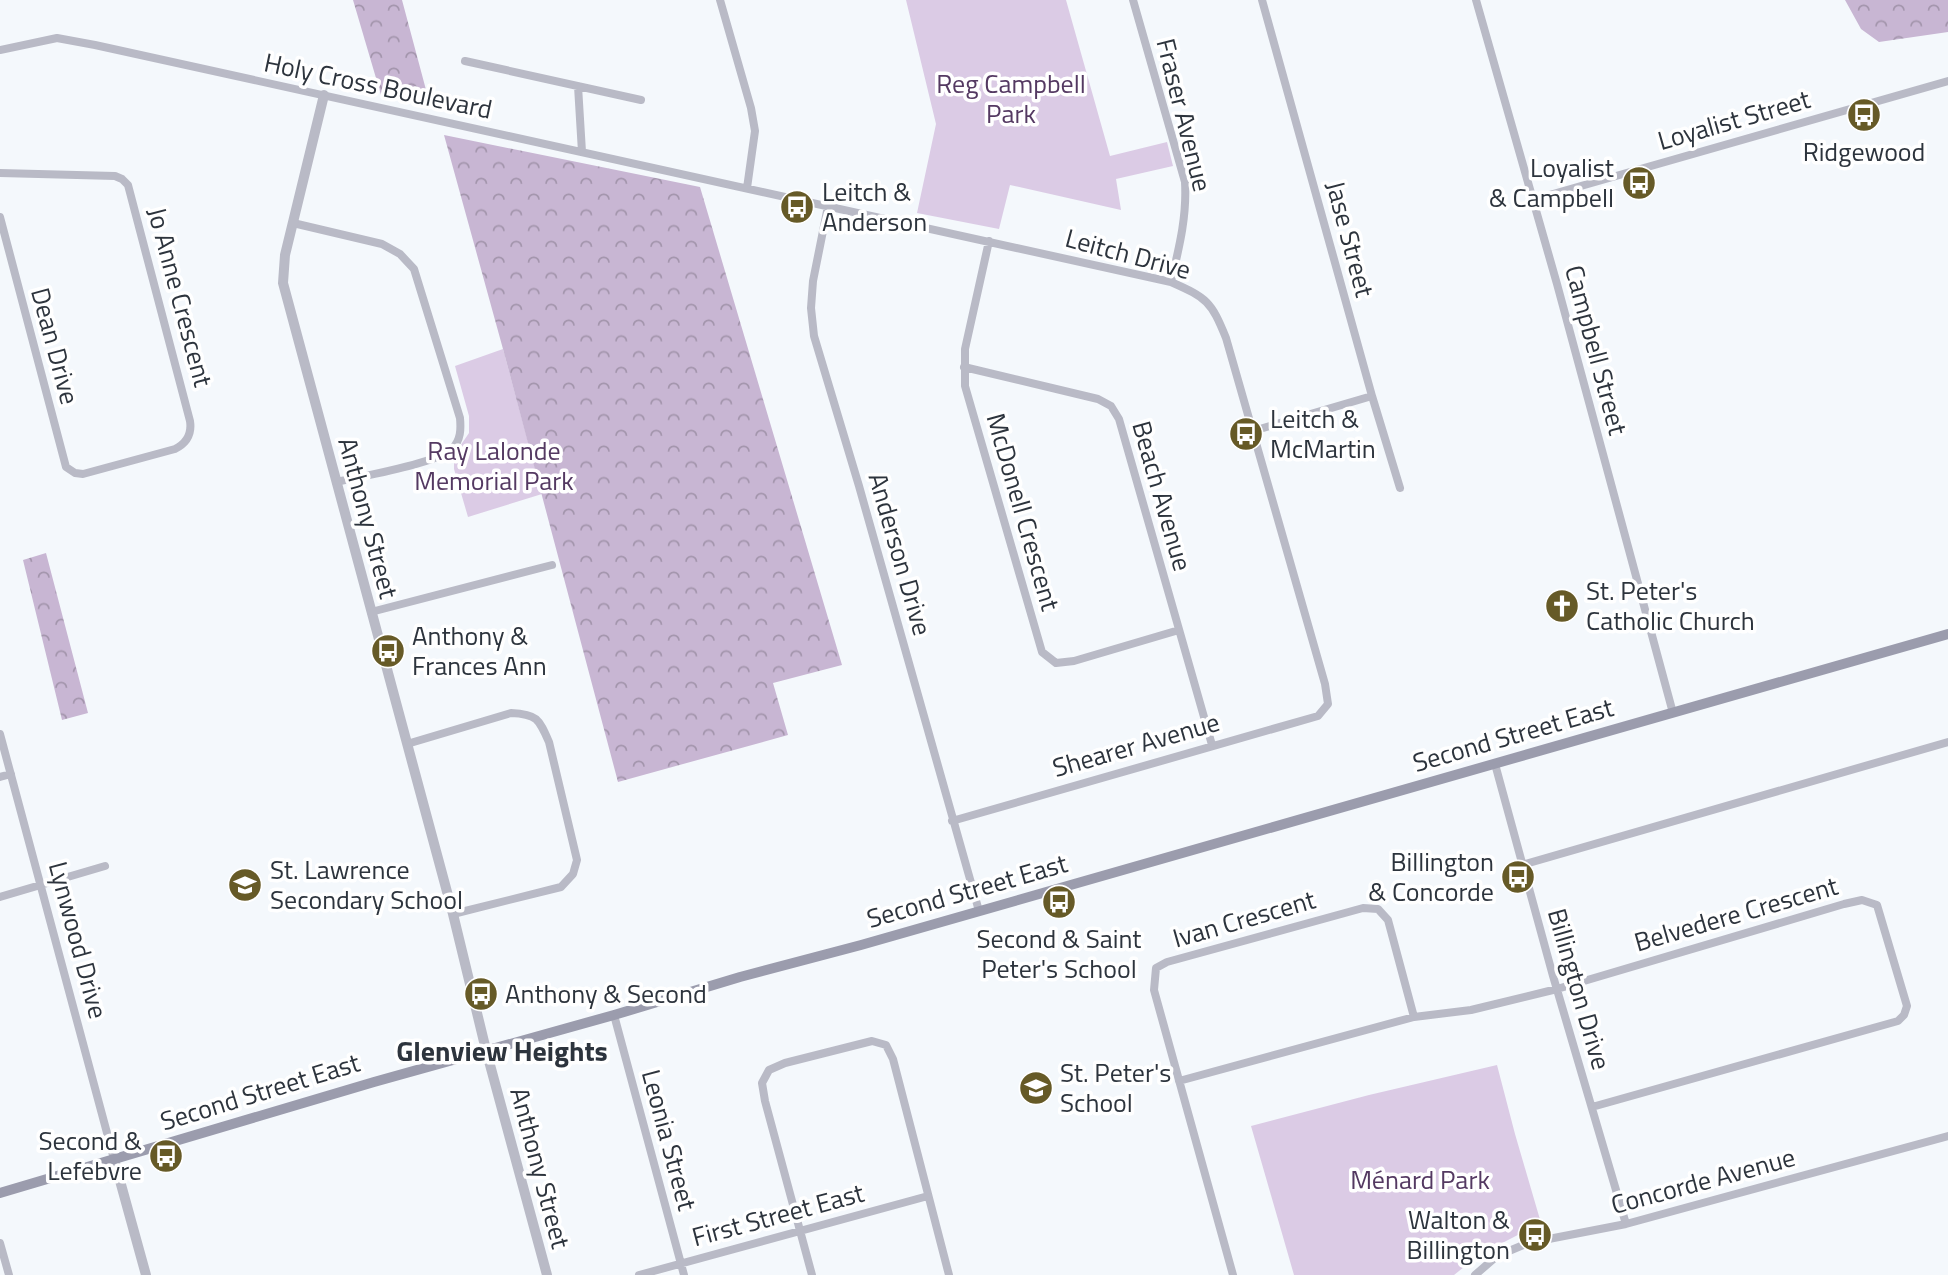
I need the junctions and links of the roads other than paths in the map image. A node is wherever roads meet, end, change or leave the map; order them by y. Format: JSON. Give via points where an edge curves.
{"nodes":[{"id":1,"x":720,"y":0,"type":"edge"},
{"id":2,"x":1133,"y":0,"type":"edge"},
{"id":3,"x":1262,"y":0,"type":"edge"},
{"id":4,"x":1476,"y":0,"type":"edge"},
{"id":5,"x":0,"y":50,"type":"edge"},
{"id":6,"x":465,"y":61,"type":"dead end"},
{"id":7,"x":1948,"y":81,"type":"edge"},
{"id":8,"x":578,"y":86,"type":"junction"},
{"id":9,"x":324,"y":95,"type":"junction"},
{"id":10,"x":641,"y":100,"type":"dead end"},
{"id":11,"x":582,"y":152,"type":"junction"},
{"id":12,"x":0,"y":173,"type":"edge"},
{"id":13,"x":747,"y":188,"type":"junction"},
{"id":14,"x":1532,"y":200,"type":"junction"},
{"id":15,"x":828,"y":206,"type":"junction"},
{"id":16,"x":0,"y":217,"type":"edge"},
{"id":17,"x":293,"y":223,"type":"junction"},
{"id":18,"x":989,"y":242,"type":"junction"},
{"id":19,"x":1171,"y":282,"type":"junction"},
{"id":20,"x":964,"y":367,"type":"junction"},
{"id":21,"x":1372,"y":396,"type":"junction"},
{"id":22,"x":1253,"y":430,"type":"junction"},
{"id":23,"x":83,"y":474,"type":"joint"},
{"id":24,"x":335,"y":482,"type":"junction"},
{"id":25,"x":1400,"y":488,"type":"dead end"},
{"id":26,"x":552,"y":565,"type":"dead end"},
{"id":27,"x":372,"y":612,"type":"junction"},
{"id":28,"x":1179,"y":630,"type":"junction"},
{"id":29,"x":1948,"y":634,"type":"edge"},
{"id":30,"x":1328,"y":704,"type":"joint"},
{"id":31,"x":1673,"y":713,"type":"junction"},
{"id":32,"x":0,"y":734,"type":"edge"},
{"id":33,"x":1948,"y":743,"type":"edge"},
{"id":34,"x":407,"y":744,"type":"junction"},
{"id":35,"x":1212,"y":745,"type":"junction"},
{"id":36,"x":1495,"y":764,"type":"junction"},
{"id":37,"x":11,"y":774,"type":"junction"},
{"id":38,"x":0,"y":777,"type":"edge"},
{"id":39,"x":952,"y":821,"type":"junction"},
{"id":40,"x":1522,"y":865,"type":"junction"},
{"id":41,"x":105,"y":866,"type":"dead end"},
{"id":42,"x":41,"y":885,"type":"junction"},
{"id":43,"x":0,"y":897,"type":"edge"},
{"id":44,"x":979,"y":911,"type":"junction"},
{"id":45,"x":453,"y":914,"type":"junction"},
{"id":46,"x":1557,"y":989,"type":"junction"},
{"id":47,"x":614,"y":1015,"type":"junction"},
{"id":48,"x":1414,"y":1017,"type":"junction"},
{"id":49,"x":486,"y":1051,"type":"junction"},
{"id":50,"x":1179,"y":1081,"type":"junction"},
{"id":51,"x":1592,"y":1107,"type":"junction"},
{"id":52,"x":1948,"y":1136,"type":"edge"},
{"id":53,"x":114,"y":1159,"type":"junction"},
{"id":54,"x":0,"y":1193,"type":"edge"},
{"id":55,"x":928,"y":1196,"type":"junction"},
{"id":56,"x":1626,"y":1224,"type":"junction"},
{"id":57,"x":800,"y":1230,"type":"junction"},
{"id":58,"x":0,"y":1243,"type":"edge"},
{"id":59,"x":681,"y":1264,"type":"junction"},
{"id":60,"x":9,"y":1275,"type":"edge"},
{"id":61,"x":146,"y":1275,"type":"edge"},
{"id":62,"x":547,"y":1275,"type":"edge"},
{"id":63,"x":639,"y":1275,"type":"edge"},
{"id":64,"x":684,"y":1275,"type":"edge"},
{"id":65,"x":812,"y":1275,"type":"edge"},
{"id":66,"x":949,"y":1275,"type":"edge"},
{"id":67,"x":1233,"y":1275,"type":"edge"},
{"id":68,"x":1475,"y":1275,"type":"edge"}],
"edges":[{"from":1,"to":13,"type":"street","via":[[755,131]]},
{"from":2,"to":19,"type":"street","name":"Fraser Avenue","via":[[1185,182],[1186,205]]},
{"from":3,"to":21,"type":"street","name":"Jase Street"},
{"from":4,"to":14,"type":"street","name":"Campbell Street"},
{"from":5,"to":9,"type":"street","name":"Holy Cross Boulevard","via":[[57,38]]},
{"from":6,"to":8,"type":"street"},
{"from":7,"to":14,"type":"street","name":"Loyalist Street"},
{"from":8,"to":10,"type":"street"},
{"from":8,"to":11,"type":"street"},
{"from":9,"to":11,"type":"street","name":"Holy Cross Boulevard"},
{"from":9,"to":17,"type":"street","name":"Anthony Street"},
{"from":11,"to":13,"type":"street","name":"Holy Cross Boulevard"},
{"from":12,"to":23,"type":"street","name":"Jo Anne Crescent","via":[[115,176],[130,189],[191,430],[176,448]]},
{"from":13,"to":15,"type":"street","name":"Leitch Drive"},
{"from":14,"to":31,"type":"street","name":"Campbell Street"},
{"from":15,"to":18,"type":"street","name":"Leitch Drive"},
{"from":15,"to":39,"type":"street","name":"Anderson Drive","via":[[813,281],[814,336]]},
{"from":16,"to":23,"type":"street","name":"Dean Drive","via":[[63,460],[70,471]]},
{"from":17,"to":24,"type":"street","name":"Anthony Street","via":[[283,284]]},
{"from":17,"to":24,"type":"street","via":[[382,244],[414,269],[460,418],[461,433],[452,449],[434,459]]},
{"from":18,"to":19,"type":"street","name":"Leitch Drive"},
{"from":18,"to":20,"type":"street","name":"McDonell Crescent"},
{"from":19,"to":22,"type":"street","name":"Leitch Drive","via":[[1201,295],[1216,313]]},
{"from":20,"to":28,"type":"street","name":"Beach Avenue","via":[[1111,406],[1119,419]]},
{"from":20,"to":28,"type":"street","name":"McDonell Crescent","via":[[970,407],[1042,652],[1056,663],[1074,661]]},
{"from":21,"to":22,"type":"street"},
{"from":21,"to":25,"type":"street","name":"Jase Street"},
{"from":22,"to":30,"type":"street","name":"Leitch Drive"},
{"from":24,"to":27,"type":"street","name":"Anthony Street"},
{"from":26,"to":27,"type":"street"},
{"from":27,"to":34,"type":"street","name":"Anthony Street"},
{"from":28,"to":35,"type":"street","name":"Beach Avenue"},
{"from":29,"to":31,"type":"main road","name":"Second Street East"},
{"from":30,"to":35,"type":"street","name":"Shearer Avenue","via":[[1318,716]]},
{"from":31,"to":36,"type":"main road","name":"Second Street East"},
{"from":32,"to":37,"type":"street","name":"Lynwood Drive"},
{"from":33,"to":40,"type":"street"},
{"from":34,"to":45,"type":"street","name":"Anthony Street"},
{"from":34,"to":45,"type":"street","via":[[511,713],[528,713],[541,724],[549,742],[577,860],[573,874],[561,887]]},
{"from":35,"to":39,"type":"street","name":"Shearer Avenue"},
{"from":36,"to":40,"type":"street","name":"Billington Drive"},
{"from":36,"to":44,"type":"main road","name":"Second Street East"},
{"from":37,"to":38,"type":"street"},
{"from":37,"to":42,"type":"street","name":"Lynwood Drive"},
{"from":39,"to":44,"type":"street","name":"Anderson Drive"},
{"from":40,"to":46,"type":"street","name":"Billington Drive"},
{"from":41,"to":42,"type":"street"},
{"from":42,"to":43,"type":"street"},
{"from":42,"to":53,"type":"street","name":"Lynwood Drive"},
{"from":44,"to":47,"type":"main road","name":"Second Street East"},
{"from":45,"to":49,"type":"street","name":"Anthony Street"},
{"from":46,"to":48,"type":"street","name":"Belvedere Crescent","via":[[1471,1010]]},
{"from":46,"to":51,"type":"street","name":"Billington Drive"},
{"from":46,"to":51,"type":"street","name":"Belvedere Crescent","via":[[1862,900],[1877,905],[1882,919],[1907,1006],[1898,1021]]},
{"from":47,"to":49,"type":"main road","name":"Second Street East"},
{"from":47,"to":59,"type":"street","name":"Leonia Street"},
{"from":48,"to":50,"type":"street","name":"Belvedere Crescent"},
{"from":48,"to":50,"type":"street","name":"Ivan Crescent","via":[[1388,920],[1378,909],[1363,908],[1156,968],[1154,990]]},
{"from":49,"to":53,"type":"main road","name":"Second Street East"},
{"from":49,"to":62,"type":"street","name":"Anthony Street"},
{"from":50,"to":67,"type":"street","name":"Ivan Crescent"},
{"from":51,"to":56,"type":"street","name":"Billington Drive"},
{"from":52,"to":56,"type":"street","name":"Concorde Avenue"},
{"from":53,"to":54,"type":"main road","name":"Second Street East"},
{"from":53,"to":61,"type":"street"},
{"from":55,"to":57,"type":"street","name":"First Street East"},
{"from":55,"to":57,"type":"street","via":[[887,1045],[872,1041],[785,1063],[769,1070],[762,1083]]},
{"from":55,"to":66,"type":"street"},
{"from":56,"to":68,"type":"street","name":"Concorde Avenue","via":[[1528,1243],[1497,1256]]},
{"from":57,"to":59,"type":"street","name":"First Street East"},
{"from":57,"to":65,"type":"street"},
{"from":58,"to":60,"type":"street"},
{"from":59,"to":63,"type":"street","name":"First Street East"},
{"from":59,"to":64,"type":"street","name":"Leonia Street"}]}
